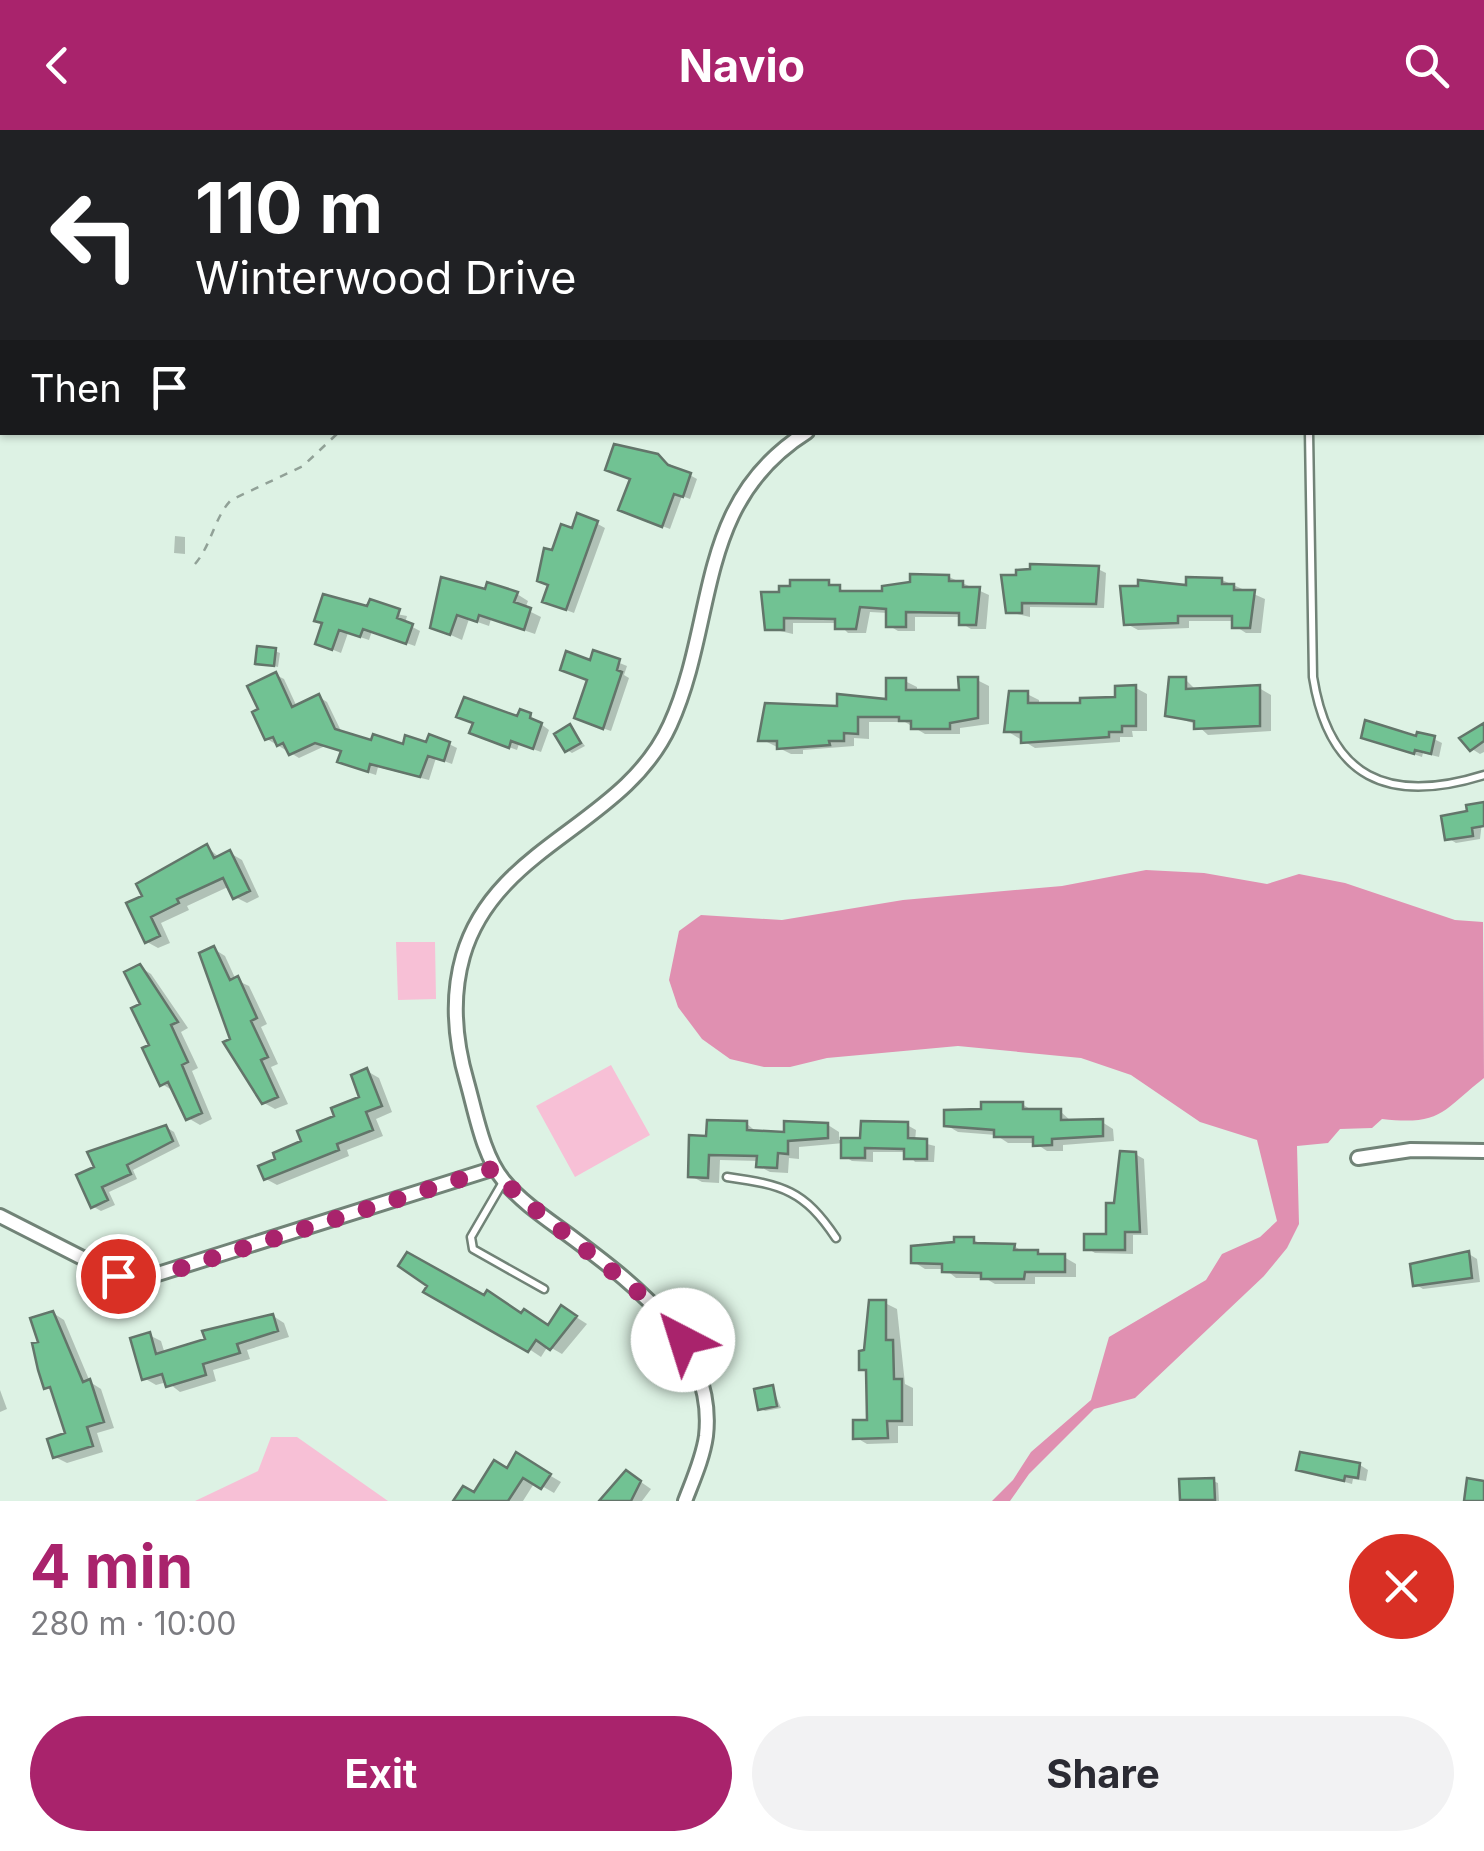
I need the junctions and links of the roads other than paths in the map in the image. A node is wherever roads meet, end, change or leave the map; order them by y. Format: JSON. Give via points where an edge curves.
{"nodes":[{"id":1,"x":803,"y":435,"type":"edge"},
{"id":2,"x":1308,"y":435,"type":"edge"},
{"id":3,"x":1484,"y":775,"type":"edge"},
{"id":4,"x":1484,"y":1151,"type":"edge"},
{"id":5,"x":1358,"y":1158,"type":"dead end"},
{"id":6,"x":495,"y":1168,"type":"junction"},
{"id":7,"x":728,"y":1177,"type":"dead end"},
{"id":8,"x":503,"y":1181,"type":"junction"},
{"id":9,"x":0,"y":1216,"type":"edge"},
{"id":10,"x":836,"y":1238,"type":"dead end"},
{"id":11,"x":544,"y":1290,"type":"dead end"},
{"id":12,"x":685,"y":1501,"type":"edge"}],
"edges":[{"from":1,"to":6,"type":"street","via":[[765,465],[737,500],[671,722],[646,767],[612,801],[529,858],[488,900],[474,925],[457,980],[456,1034]]},
{"from":2,"to":3,"type":"lane","via":[[1313,677],[1326,730],[1339,754],[1365,774],[1396,785]]},
{"from":4,"to":5,"type":"street","via":[[1411,1150]]},
{"from":6,"to":8,"type":"street"},
{"from":6,"to":9,"type":"street","via":[[145,1278],[118,1276]]},
{"from":7,"to":10,"type":"lane","via":[[788,1188]]},
{"from":8,"to":11,"type":"lane","via":[[471,1238],[473,1249]]},
{"from":8,"to":12,"type":"street","via":[[648,1300],[683,1340],[706,1418]]}]}
